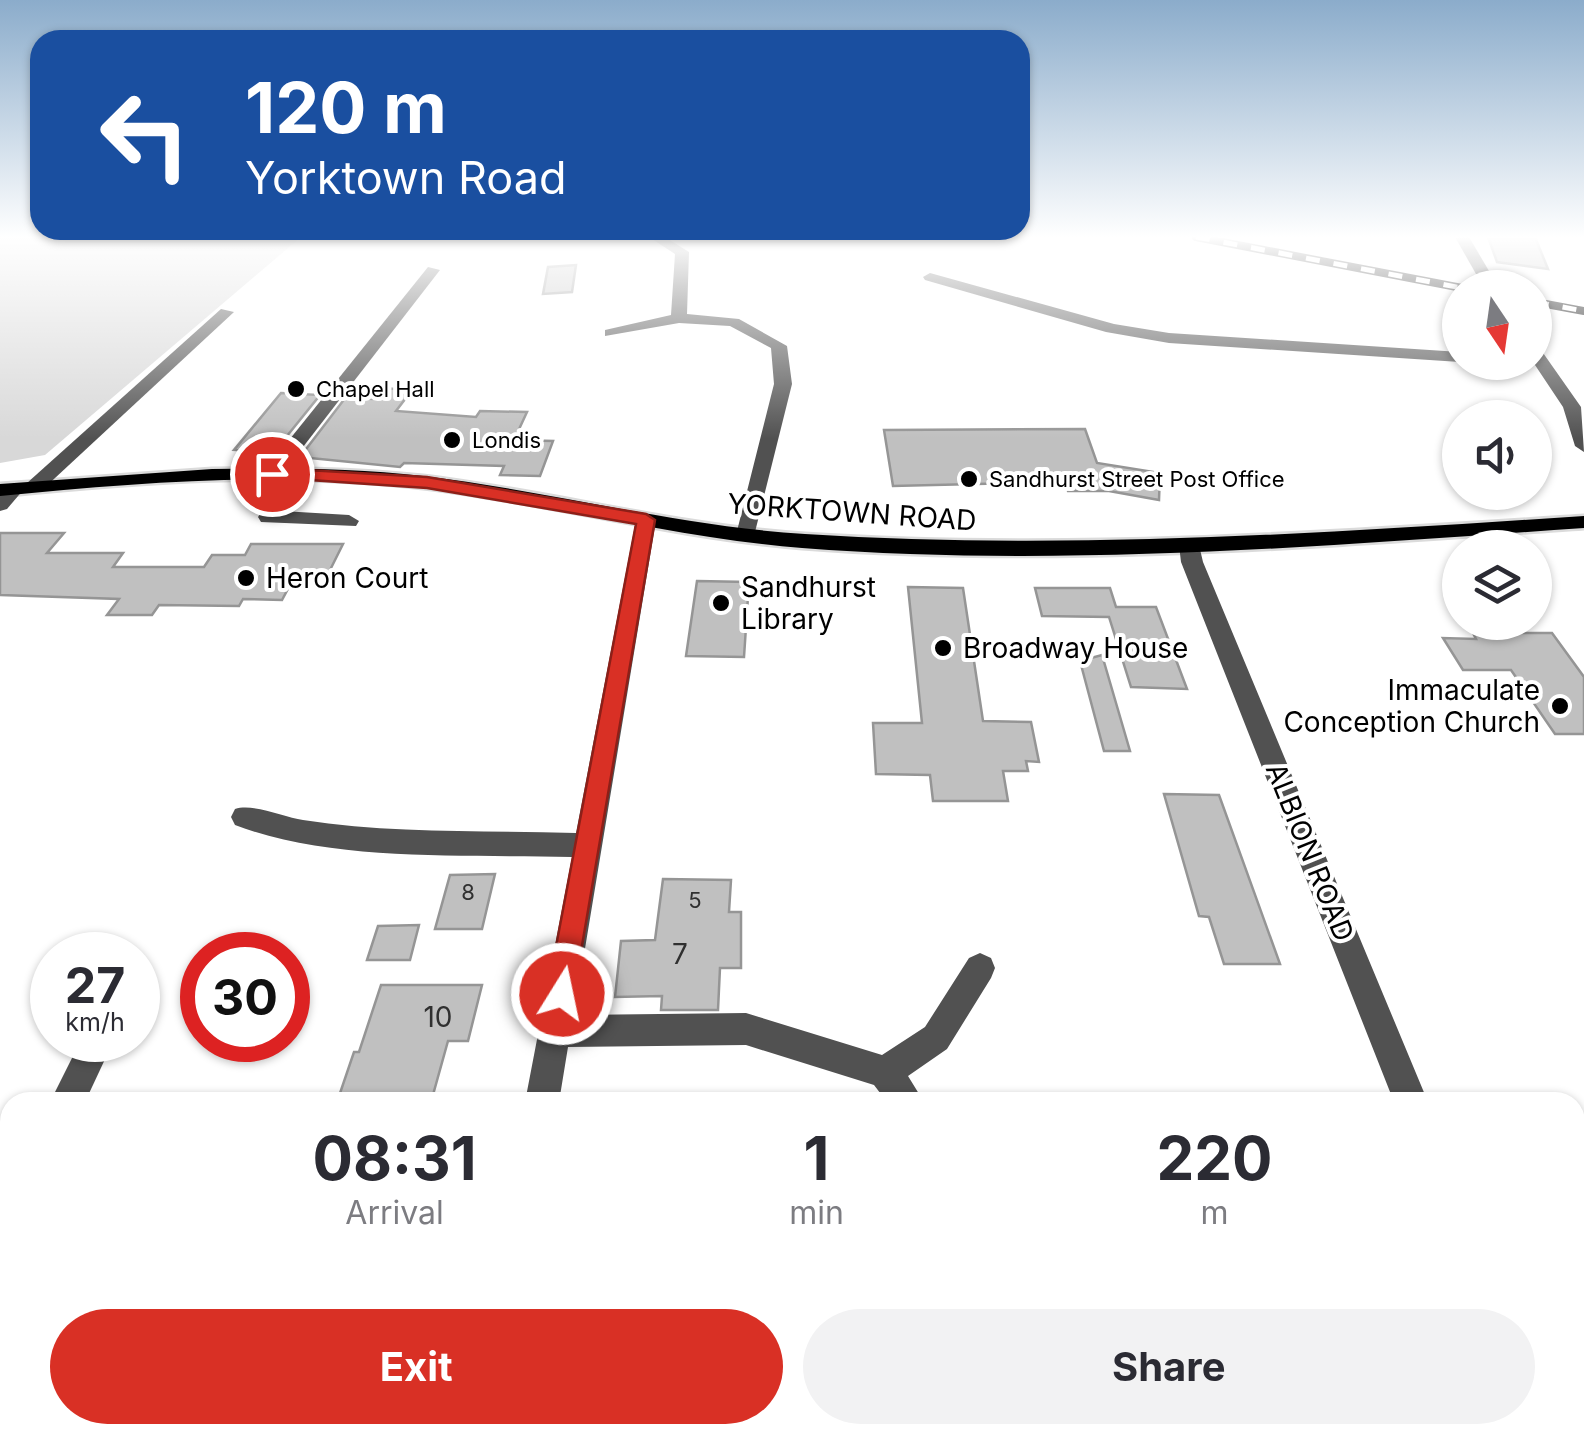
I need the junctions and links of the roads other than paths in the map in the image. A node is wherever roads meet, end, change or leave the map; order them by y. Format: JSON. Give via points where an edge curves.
{"nodes":[{"id":1,"x":406,"y":304,"type":"edge"},
{"id":2,"x":680,"y":304,"type":"edge"},
{"id":3,"x":1026,"y":304,"type":"edge"},
{"id":4,"x":226,"y":312,"type":"dead end"},
{"id":5,"x":679,"y":318,"type":"junction"},
{"id":6,"x":611,"y":333,"type":"dead end"},
{"id":7,"x":1442,"y":356,"type":"edge"},
{"id":8,"x":1552,"y":378,"type":"edge"},
{"id":9,"x":1584,"y":446,"type":"edge"},
{"id":10,"x":272,"y":474,"type":"junction"},
{"id":11,"x":297,"y":474,"type":"junction"},
{"id":12,"x":12,"y":493,"type":"edge"},
{"id":13,"x":646,"y":520,"type":"junction"},
{"id":14,"x":349,"y":521,"type":"dead end"},
{"id":15,"x":1584,"y":522,"type":"edge"},
{"id":16,"x":746,"y":535,"type":"junction"},
{"id":17,"x":1190,"y":545,"type":"junction"},
{"id":18,"x":245,"y":817,"type":"dead end"},
{"id":19,"x":588,"y":846,"type":"junction"},
{"id":20,"x":980,"y":968,"type":"dead end"},
{"id":21,"x":555,"y":1031,"type":"junction"},
{"id":22,"x":87,"y":1062,"type":"edge"},
{"id":23,"x":885,"y":1072,"type":"junction"},
{"id":24,"x":72,"y":1092,"type":"edge"},
{"id":25,"x":544,"y":1092,"type":"edge"},
{"id":26,"x":900,"y":1092,"type":"edge"},
{"id":27,"x":1407,"y":1092,"type":"edge"}],
"edges":[{"from":1,"to":10,"type":"street"},
{"from":2,"to":5,"type":"street"},
{"from":3,"to":7,"type":"street","via":[[1169,338]]},
{"from":4,"to":12,"type":"street"},
{"from":5,"to":6,"type":"street"},
{"from":5,"to":16,"type":"street","via":[[733,322],[779,346],[783,384]]},
{"from":8,"to":9,"type":"street","via":[[1572,407]]},
{"from":10,"to":11,"type":"main road","name":"YORKTOWN ROAD"},
{"from":10,"to":12,"type":"main road","name":"YORKTOWN ROAD"},
{"from":11,"to":13,"type":"main road","name":"YORKTOWN ROAD","via":[[427,483]]},
{"from":11,"to":14,"type":"street","via":[[268,516]]},
{"from":13,"to":16,"type":"main road","name":"YORKTOWN ROAD"},
{"from":13,"to":19,"type":"street"},
{"from":15,"to":17,"type":"main road","name":"YORKTOWN ROAD"},
{"from":16,"to":17,"type":"main road","name":"YORKTOWN ROAD","via":[[1005,549]]},
{"from":17,"to":27,"type":"street","name":"ALBION ROAD"},
{"from":18,"to":19,"type":"street","via":[[336,837]]},
{"from":19,"to":21,"type":"street"},
{"from":20,"to":23,"type":"street","via":[[936,1038]]},
{"from":21,"to":23,"type":"street","via":[[746,1030]]},
{"from":21,"to":25,"type":"street"},
{"from":22,"to":24,"type":"street"},
{"from":23,"to":26,"type":"street"}]}
